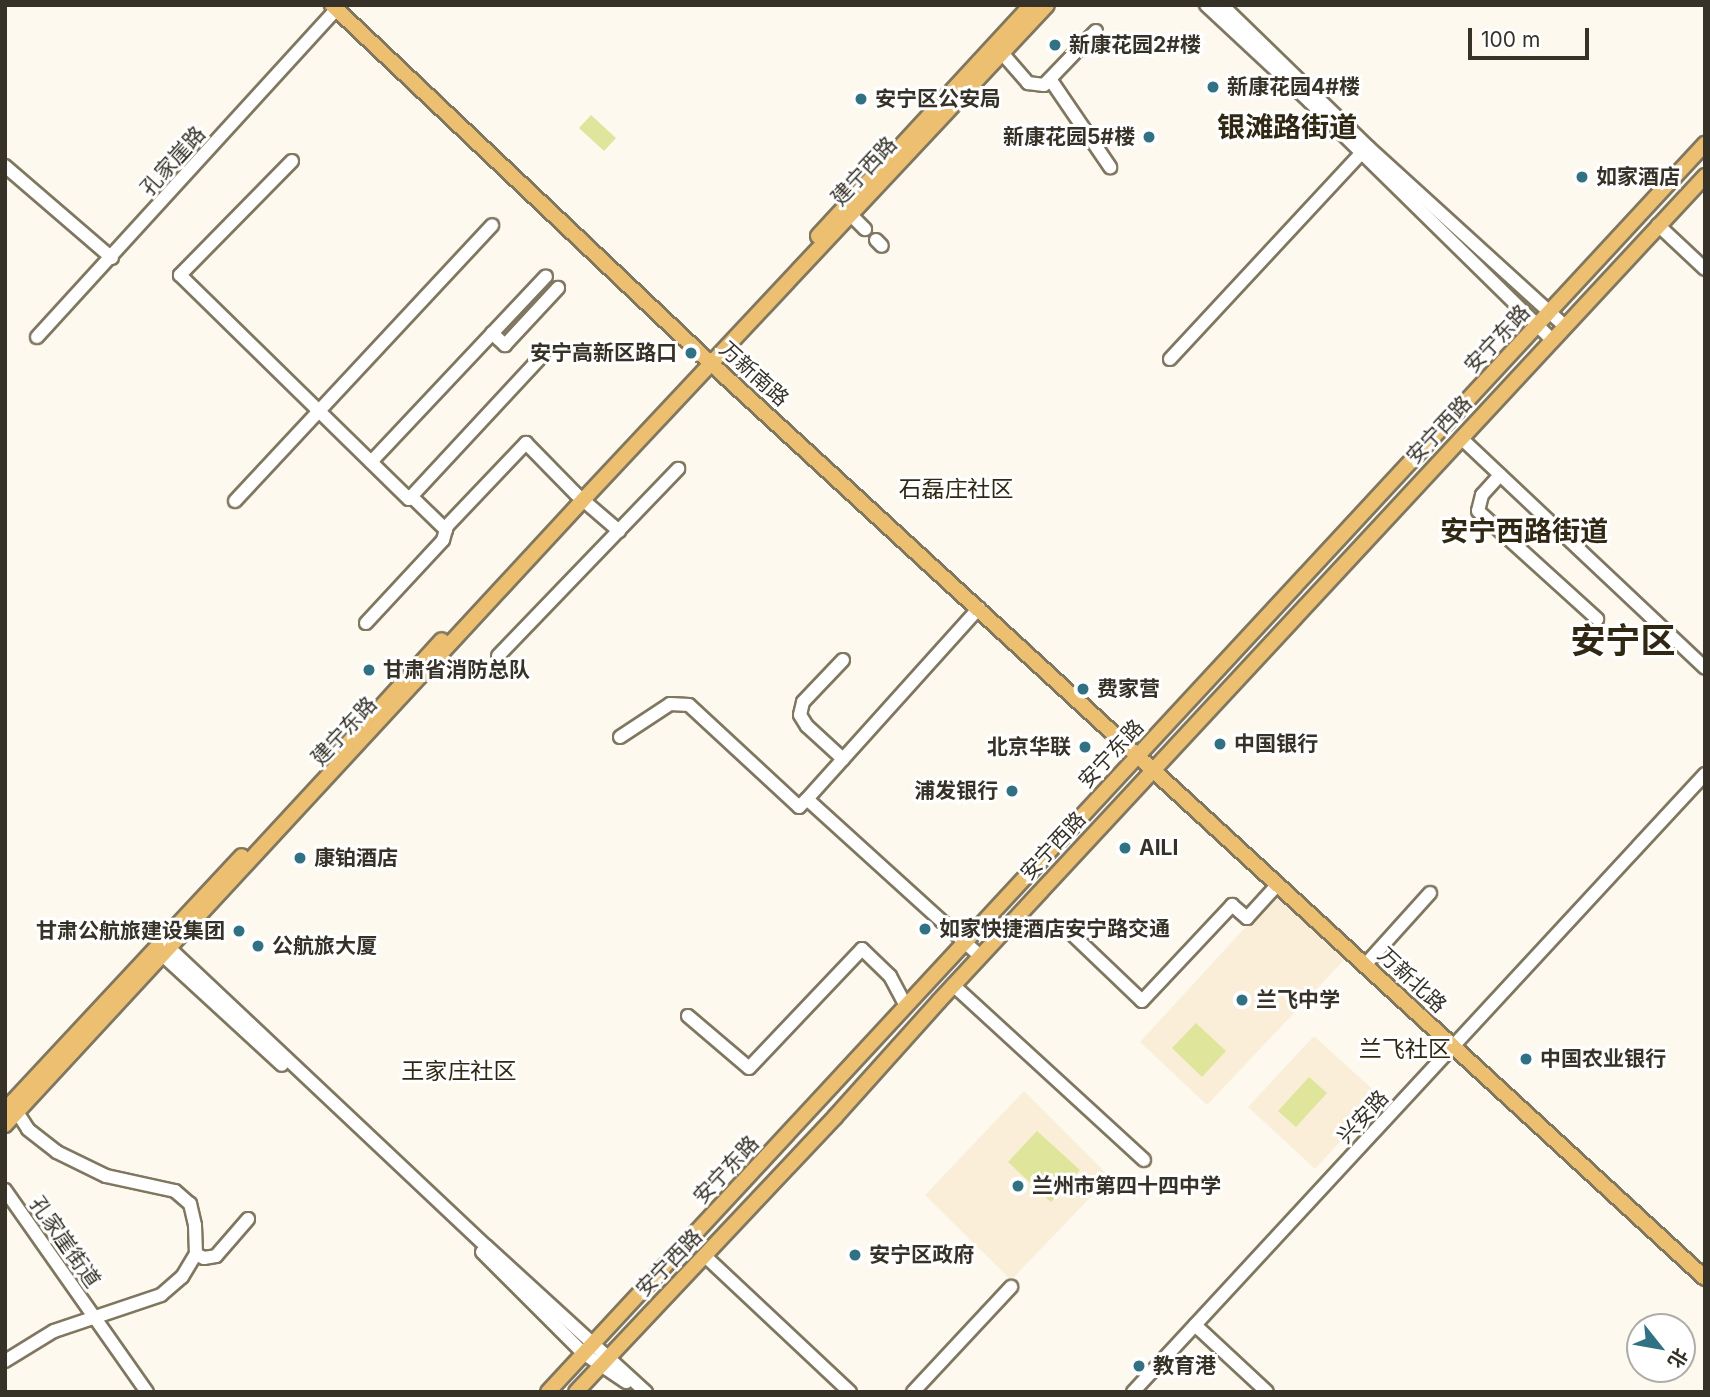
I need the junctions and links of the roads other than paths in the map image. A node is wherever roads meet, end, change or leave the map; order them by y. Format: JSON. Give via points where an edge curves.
{"nodes":[{"id":1,"x":1031,"y":5,"type":"edge"},
{"id":2,"x":1047,"y":5,"type":"edge"},
{"id":3,"x":1206,"y":5,"type":"edge"},
{"id":4,"x":1222,"y":5,"type":"edge"},
{"id":5,"x":334,"y":7,"type":"edge"},
{"id":6,"x":1096,"y":31,"type":"dead end"},
{"id":7,"x":1002,"y":53,"type":"junction"},
{"id":8,"x":1050,"y":79,"type":"junction"},
{"id":9,"x":1705,"y":144,"type":"edge"},
{"id":10,"x":1365,"y":150,"type":"junction"},
{"id":11,"x":292,"y":161,"type":"dead end"},
{"id":12,"x":5,"y":166,"type":"edge"},
{"id":13,"x":1110,"y":167,"type":"dead end"},
{"id":14,"x":1705,"y":176,"type":"edge"},
{"id":15,"x":851,"y":215,"type":"junction"},
{"id":16,"x":492,"y":225,"type":"dead end"},
{"id":17,"x":1658,"y":225,"type":"junction"},
{"id":18,"x":865,"y":229,"type":"dead end"},
{"id":19,"x":112,"y":258,"type":"junction"},
{"id":20,"x":1705,"y":270,"type":"edge"},
{"id":21,"x":546,"y":276,"type":"dead end"},
{"id":22,"x":1580,"y":281,"type":"junction"},
{"id":23,"x":558,"y":288,"type":"dead end"},
{"id":24,"x":1594,"y":295,"type":"junction"},
{"id":25,"x":1551,"y":313,"type":"junction"},
{"id":26,"x":1539,"y":326,"type":"junction"},
{"id":27,"x":1565,"y":326,"type":"junction"},
{"id":28,"x":492,"y":333,"type":"junction"},
{"id":29,"x":37,"y":337,"type":"dead end"},
{"id":30,"x":1552,"y":340,"type":"junction"},
{"id":31,"x":1514,"y":352,"type":"junction"},
{"id":32,"x":543,"y":355,"type":"dead end"},
{"id":33,"x":1170,"y":359,"type":"dead end"},
{"id":34,"x":707,"y":360,"type":"junction"},
{"id":35,"x":1528,"y":366,"type":"junction"},
{"id":36,"x":319,"y":411,"type":"junction"},
{"id":37,"x":1461,"y":438,"type":"junction"},
{"id":38,"x":371,"y":462,"type":"junction"},
{"id":39,"x":678,"y":469,"type":"dead end"},
{"id":40,"x":1500,"y":475,"type":"junction"},
{"id":41,"x":411,"y":496,"type":"junction"},
{"id":42,"x":580,"y":497,"type":"junction"},
{"id":43,"x":235,"y":501,"type":"dead end"},
{"id":44,"x":446,"y":530,"type":"junction"},
{"id":45,"x":619,"y":531,"type":"junction"},
{"id":46,"x":979,"y":608,"type":"junction"},
{"id":47,"x":1597,"y":619,"type":"dead end"},
{"id":48,"x":366,"y":623,"type":"dead end"},
{"id":49,"x":498,"y":656,"type":"dead end"},
{"id":50,"x":843,"y":660,"type":"dead end"},
{"id":51,"x":1705,"y":668,"type":"edge"},
{"id":52,"x":620,"y":737,"type":"dead end"},
{"id":53,"x":1139,"y":755,"type":"junction"},
{"id":54,"x":843,"y":759,"type":"junction"},
{"id":55,"x":1154,"y":768,"type":"junction"},
{"id":56,"x":1705,"y":774,"type":"edge"},
{"id":57,"x":807,"y":799,"type":"junction"},
{"id":58,"x":1278,"y":884,"type":"junction"},
{"id":59,"x":1430,"y":893,"type":"dead end"},
{"id":60,"x":1074,"y":936,"type":"dead end"},
{"id":61,"x":965,"y":943,"type":"junction"},
{"id":62,"x":162,"y":948,"type":"junction"},
{"id":63,"x":980,"y":956,"type":"junction"},
{"id":64,"x":1366,"y":965,"type":"junction"},
{"id":65,"x":953,"y":985,"type":"junction"},
{"id":66,"x":906,"y":1006,"type":"junction"},
{"id":67,"x":688,"y":1016,"type":"dead end"},
{"id":68,"x":1454,"y":1047,"type":"junction"},
{"id":69,"x":11,"y":1111,"type":"edge"},
{"id":70,"x":5,"y":1125,"type":"edge"},
{"id":71,"x":1144,"y":1160,"type":"dead end"},
{"id":72,"x":5,"y":1190,"type":"edge"},
{"id":73,"x":248,"y":1219,"type":"dead end"},
{"id":74,"x":196,"y":1254,"type":"junction"},
{"id":75,"x":705,"y":1256,"type":"junction"},
{"id":76,"x":1705,"y":1278,"type":"edge"},
{"id":77,"x":1011,"y":1287,"type":"dead end"},
{"id":78,"x":93,"y":1317,"type":"junction"},
{"id":79,"x":1195,"y":1325,"type":"junction"},
{"id":80,"x":589,"y":1348,"type":"junction"},
{"id":81,"x":604,"y":1361,"type":"junction"},
{"id":82,"x":5,"y":1362,"type":"edge"},
{"id":83,"x":558,"y":1380,"type":"junction"},
{"id":84,"x":148,"y":1392,"type":"edge"},
{"id":85,"x":548,"y":1392,"type":"edge"},
{"id":86,"x":574,"y":1392,"type":"edge"},
{"id":87,"x":636,"y":1392,"type":"edge"},
{"id":88,"x":646,"y":1392,"type":"edge"},
{"id":89,"x":850,"y":1392,"type":"edge"},
{"id":90,"x":913,"y":1392,"type":"edge"},
{"id":91,"x":1133,"y":1392,"type":"edge"},
{"id":92,"x":1267,"y":1392,"type":"edge"}],
"edges":[{"from":1,"to":34,"type":"main road","name":"建宁西路"},
{"from":2,"to":7,"type":"main road","name":"建宁西路"},
{"from":3,"to":10,"type":"street"},
{"from":4,"to":10,"type":"street"},
{"from":5,"to":19,"type":"street","name":"孔家崖路"},
{"from":5,"to":34,"type":"main road","name":"万新南路"},
{"from":6,"to":8,"type":"street"},
{"from":7,"to":8,"type":"street","via":[[1028,83],[1044,85]]},
{"from":7,"to":15,"type":"main road","name":"建宁西路"},
{"from":8,"to":13,"type":"street"},
{"from":9,"to":22,"type":"main road","name":"安宁东路"},
{"from":10,"to":25,"type":"street"},
{"from":10,"to":26,"type":"street"},
{"from":10,"to":33,"type":"street"},
{"from":11,"to":36,"type":"street","via":[[180,275]]},
{"from":12,"to":19,"type":"street"},
{"from":14,"to":17,"type":"main road","name":"安宁西路"},
{"from":15,"to":18,"type":"street"},
{"from":15,"to":34,"type":"main road","name":"建宁西路"},
{"from":16,"to":36,"type":"street"},
{"from":17,"to":20,"type":"street"},
{"from":17,"to":24,"type":"main road","name":"安宁西路"},
{"from":19,"to":29,"type":"street","name":"孔家崖路"},
{"from":21,"to":28,"type":"street"},
{"from":22,"to":24,"type":"main road","via":[[1582,293]]},
{"from":22,"to":25,"type":"main road","name":"安宁东路"},
{"from":23,"to":28,"type":"street","via":[[505,345]]},
{"from":24,"to":27,"type":"main road","name":"安宁西路"},
{"from":25,"to":26,"type":"main road","name":"安宁东路"},
{"from":25,"to":27,"type":"street"},
{"from":26,"to":30,"type":"street"},
{"from":26,"to":31,"type":"main road","name":"安宁东路"},
{"from":27,"to":30,"type":"main road","name":"安宁西路"},
{"from":28,"to":38,"type":"street"},
{"from":30,"to":35,"type":"main road","name":"安宁西路"},
{"from":31,"to":35,"type":"main road","via":[[1525,358]]},
{"from":31,"to":53,"type":"main road","name":"安宁东路"},
{"from":32,"to":41,"type":"street"},
{"from":34,"to":42,"type":"main road","name":"建宁东路"},
{"from":34,"to":46,"type":"main road","name":"万新南路"},
{"from":35,"to":37,"type":"main road","name":"安宁西路"},
{"from":36,"to":38,"type":"street"},
{"from":36,"to":43,"type":"street"},
{"from":37,"to":40,"type":"street"},
{"from":37,"to":55,"type":"main road","name":"安宁西路"},
{"from":38,"to":41,"type":"street","via":[[409,499]]},
{"from":39,"to":45,"type":"street"},
{"from":40,"to":47,"type":"street","via":[[1482,495],[1478,511]]},
{"from":40,"to":51,"type":"street"},
{"from":41,"to":44,"type":"street"},
{"from":42,"to":44,"type":"street","via":[[526,443]]},
{"from":42,"to":45,"type":"street"},
{"from":42,"to":62,"type":"main road","name":"建宁东路"},
{"from":44,"to":48,"type":"street","via":[[443,540]]},
{"from":45,"to":49,"type":"street"},
{"from":46,"to":53,"type":"main road","name":"万新南路"},
{"from":46,"to":54,"type":"street"},
{"from":50,"to":54,"type":"street","via":[[803,702],[800,715]]},
{"from":52,"to":57,"type":"street","via":[[670,704],[689,705],[799,807]]},
{"from":53,"to":55,"type":"main road","name":"万新南路"},
{"from":53,"to":61,"type":"main road","name":"安宁东路"},
{"from":54,"to":57,"type":"street"},
{"from":55,"to":58,"type":"main road","name":"万新北路"},
{"from":55,"to":63,"type":"main road","name":"安宁西路"},
{"from":56,"to":68,"type":"street","name":"兴安路"},
{"from":57,"to":61,"type":"street"},
{"from":58,"to":60,"type":"street","via":[[1247,918],[1232,905],[1142,1001]]},
{"from":58,"to":64,"type":"main road","name":"万新北路"},
{"from":59,"to":64,"type":"street"},
{"from":61,"to":63,"type":"street"},
{"from":61,"to":66,"type":"main road","name":"安宁东路"},
{"from":62,"to":69,"type":"main road","name":"建宁东路"},
{"from":62,"to":80,"type":"street","via":[[486,1246]]},
{"from":63,"to":65,"type":"main road","name":"安宁西路"},
{"from":64,"to":68,"type":"main road","name":"万新北路"},
{"from":65,"to":71,"type":"street"},
{"from":65,"to":75,"type":"main road","name":"安宁西路"},
{"from":66,"to":67,"type":"street","via":[[890,976],[862,949],[749,1068]]},
{"from":66,"to":80,"type":"main road","name":"安宁东路"},
{"from":68,"to":76,"type":"main road","name":"万新北路"},
{"from":68,"to":79,"type":"street","name":"兴安路"},
{"from":69,"to":70,"type":"main road","name":"建宁东路"},
{"from":69,"to":74,"type":"street","via":[[57,1152],[106,1176],[175,1191],[190,1204]]},
{"from":72,"to":78,"type":"street","name":"孔家崖街道"},
{"from":73,"to":74,"type":"street","via":[[216,1256]]},
{"from":74,"to":78,"type":"street","via":[[182,1277],[161,1295]]},
{"from":75,"to":81,"type":"main road","name":"安宁西路"},
{"from":75,"to":89,"type":"street"},
{"from":77,"to":90,"type":"street"},
{"from":78,"to":82,"type":"street","via":[[54,1331]]},
{"from":78,"to":84,"type":"street","name":"孔家崖街道"},
{"from":79,"to":91,"type":"street","name":"兴安路"},
{"from":79,"to":92,"type":"street"},
{"from":80,"to":81,"type":"street"},
{"from":80,"to":83,"type":"main road","name":"安宁东路"},
{"from":81,"to":86,"type":"main road","name":"安宁西路"},
{"from":81,"to":87,"type":"street"},
{"from":81,"to":88,"type":"street"},
{"from":83,"to":85,"type":"main road","name":"安宁东路"},
{"from":83,"to":86,"type":"main road","via":[[568,1383]]}]}
